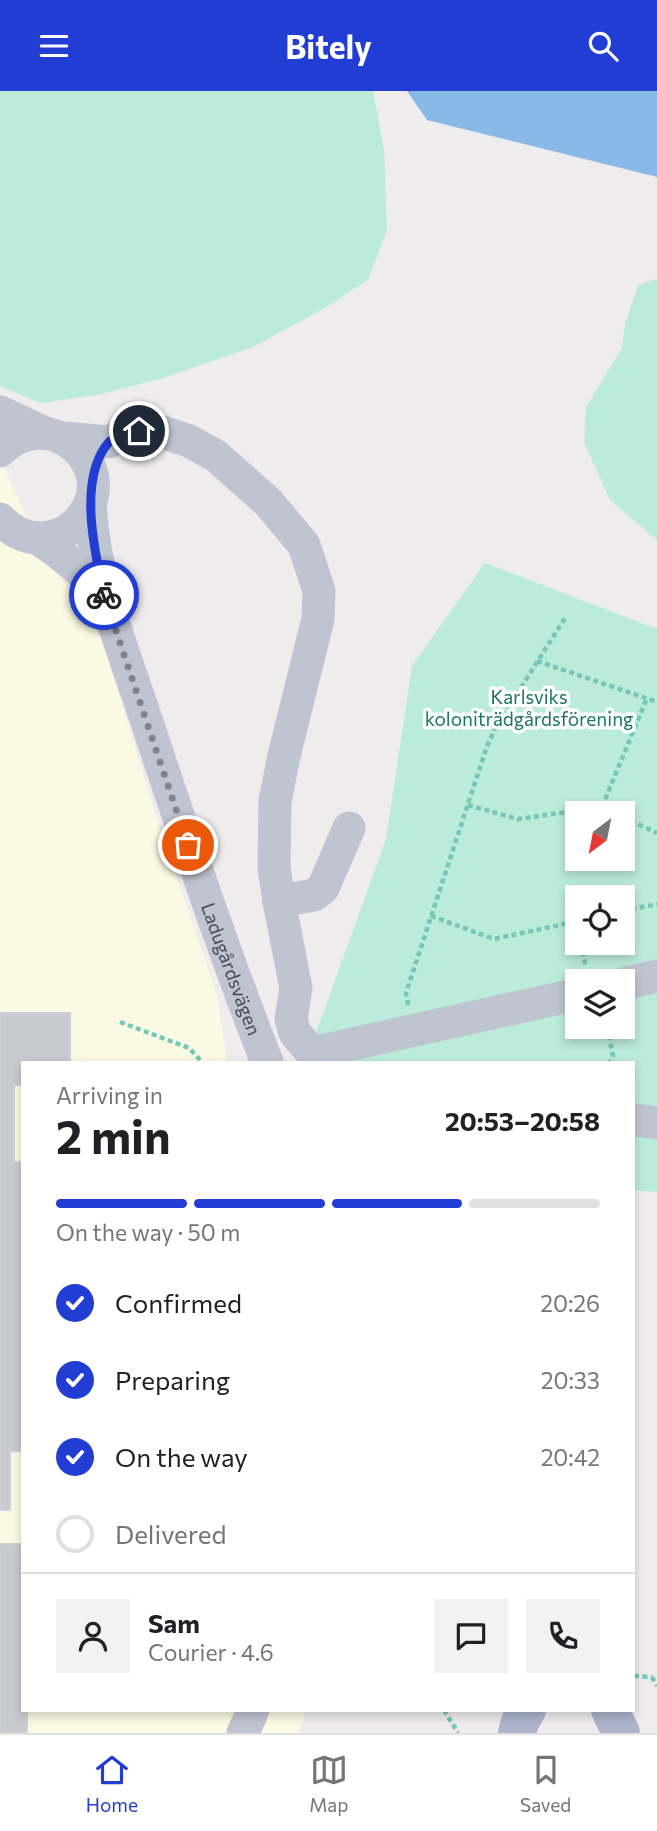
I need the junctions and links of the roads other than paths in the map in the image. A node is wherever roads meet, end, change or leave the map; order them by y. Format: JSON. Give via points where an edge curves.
{"nodes":[{"id":1,"x":0,"y":412,"type":"edge"},
{"id":2,"x":55,"y":436,"type":"junction"},
{"id":3,"x":109,"y":442,"type":"junction"},
{"id":4,"x":0,"y":451,"type":"edge"},
{"id":5,"x":91,"y":492,"type":"junction"},
{"id":6,"x":13,"y":532,"type":"edge"},
{"id":7,"x":104,"y":596,"type":"junction"},
{"id":8,"x":349,"y":828,"type":"dead end"},
{"id":9,"x":279,"y":901,"type":"junction"},
{"id":10,"x":657,"y":976,"type":"edge"},
{"id":11,"x":635,"y":981,"type":"edge"},
{"id":12,"x":565,"y":986,"type":"edge"},
{"id":13,"x":321,"y":1058,"type":"edge"},
{"id":14,"x":267,"y":1061,"type":"edge"},
{"id":15,"x":635,"y":1120,"type":"edge"},
{"id":16,"x":657,"y":1123,"type":"edge"},
{"id":17,"x":252,"y":1712,"type":"edge"},
{"id":18,"x":611,"y":1712,"type":"edge"},
{"id":19,"x":243,"y":1733,"type":"edge"},
{"id":20,"x":621,"y":1733,"type":"edge"}],
"edges":[{"from":1,"to":2,"type":"street"},
{"from":2,"to":3,"type":"street"},
{"from":2,"to":4,"type":"street","via":[[24,435]]},
{"from":2,"to":5,"type":"street","via":[[80,451],[91,470]]},
{"from":3,"to":5,"type":"street"},
{"from":3,"to":9,"type":"street","via":[[123,434],[153,429],[189,441],[216,456],[268,502],[304,545],[319,591],[318,619],[275,801],[274,868]]},
{"from":5,"to":6,"type":"street","via":[[85,513],[60,535]]},
{"from":5,"to":7,"type":"street","name":"Ladugårdsvägen","via":[[91,528]]},
{"from":6,"to":7,"type":"street","name":"Ladugårdsvägen","via":[[63,554]]},
{"from":7,"to":14,"type":"street","name":"Ladugårdsvägen","via":[[202,889]]},
{"from":8,"to":9,"type":"street","via":[[323,888],[314,895]]},
{"from":9,"to":13,"type":"street","via":[[296,988],[291,1019],[295,1034]]},
{"from":10,"to":11,"type":"street"},
{"from":12,"to":13,"type":"street"},
{"from":15,"to":16,"type":"street"},
{"from":17,"to":19,"type":"street"},
{"from":18,"to":20,"type":"main road"}]}
